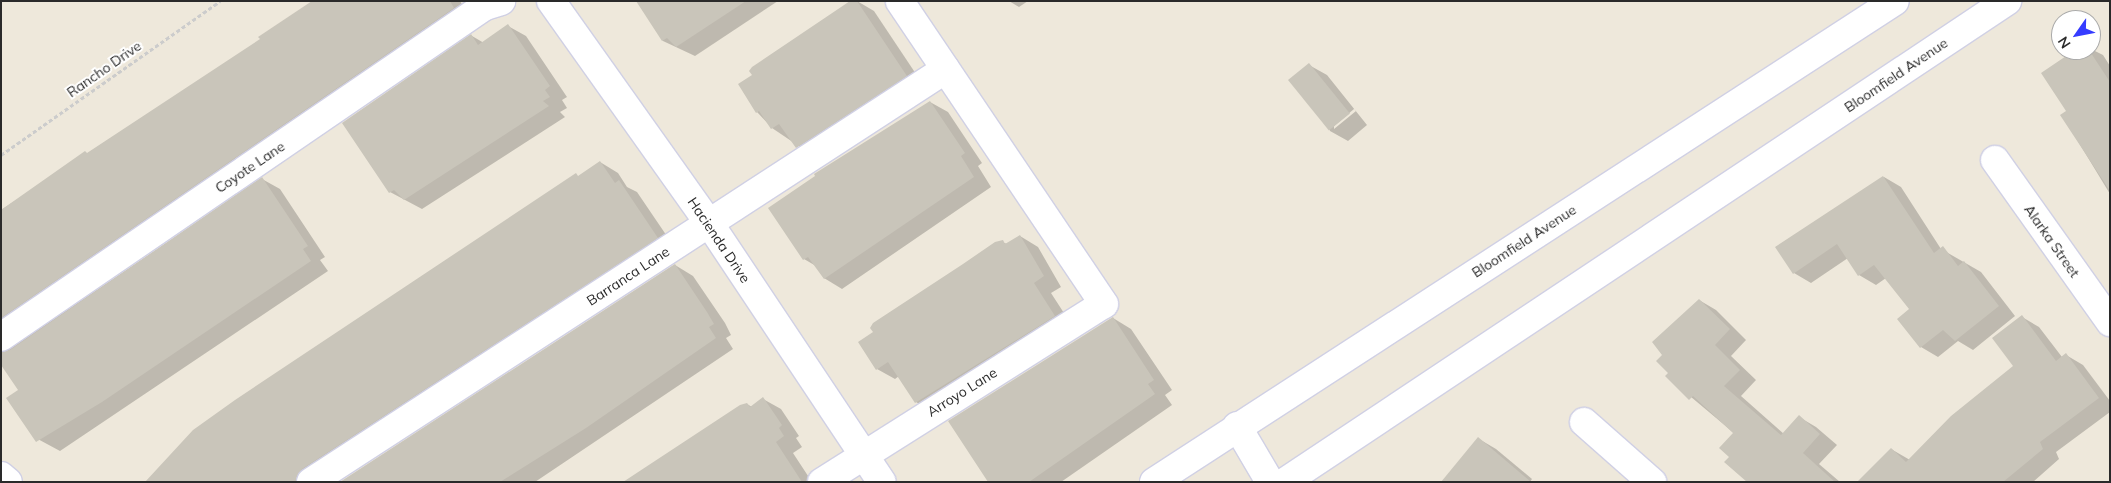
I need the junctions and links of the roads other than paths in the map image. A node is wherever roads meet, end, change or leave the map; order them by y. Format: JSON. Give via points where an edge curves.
{"nodes":[{"id":1,"x":501,"y":1,"type":"edge"},
{"id":2,"x":551,"y":1,"type":"edge"},
{"id":3,"x":900,"y":1,"type":"edge"},
{"id":4,"x":1895,"y":1,"type":"edge"},
{"id":5,"x":2007,"y":1,"type":"edge"},
{"id":6,"x":946,"y":69,"type":"junction"},
{"id":7,"x":1995,"y":160,"type":"dead end"},
{"id":8,"x":709,"y":223,"type":"junction"},
{"id":9,"x":2110,"y":322,"type":"edge"},
{"id":10,"x":1,"y":337,"type":"edge"},
{"id":11,"x":1584,"y":422,"type":"dead end"},
{"id":12,"x":1237,"y":426,"type":"junction"},
{"id":13,"x":862,"y":455,"type":"junction"},
{"id":14,"x":1,"y":476,"type":"edge"},
{"id":15,"x":8,"y":482,"type":"edge"},
{"id":16,"x":311,"y":482,"type":"edge"},
{"id":17,"x":822,"y":482,"type":"edge"},
{"id":18,"x":882,"y":482,"type":"edge"},
{"id":19,"x":1154,"y":482,"type":"edge"},
{"id":20,"x":1270,"y":482,"type":"edge"},
{"id":21,"x":1285,"y":482,"type":"edge"},
{"id":22,"x":1652,"y":482,"type":"edge"}],
"edges":[{"from":1,"to":10,"type":"street","name":"Coyote Lane","via":[[485,6]]},
{"from":2,"to":8,"type":"street","name":"Hacienda Drive"},
{"from":3,"to":6,"type":"street"},
{"from":4,"to":12,"type":"street","name":"Bloomfield Avenue"},
{"from":5,"to":21,"type":"street","name":"Bloomfield Avenue"},
{"from":6,"to":8,"type":"street","name":"Barranca Lane"},
{"from":6,"to":13,"type":"street","name":"Arroyo Lane","via":[[1104,304]]},
{"from":7,"to":9,"type":"street","name":"Alarka Street"},
{"from":8,"to":13,"type":"street","name":"Hacienda Drive"},
{"from":8,"to":16,"type":"street","name":"Barranca Lane"},
{"from":11,"to":22,"type":"street"},
{"from":12,"to":19,"type":"street","name":"Bloomfield Avenue"},
{"from":12,"to":20,"type":"street"},
{"from":13,"to":17,"type":"street","name":"Arroyo Lane"},
{"from":13,"to":18,"type":"street","name":"Hacienda Drive"},
{"from":14,"to":15,"type":"street"}]}
